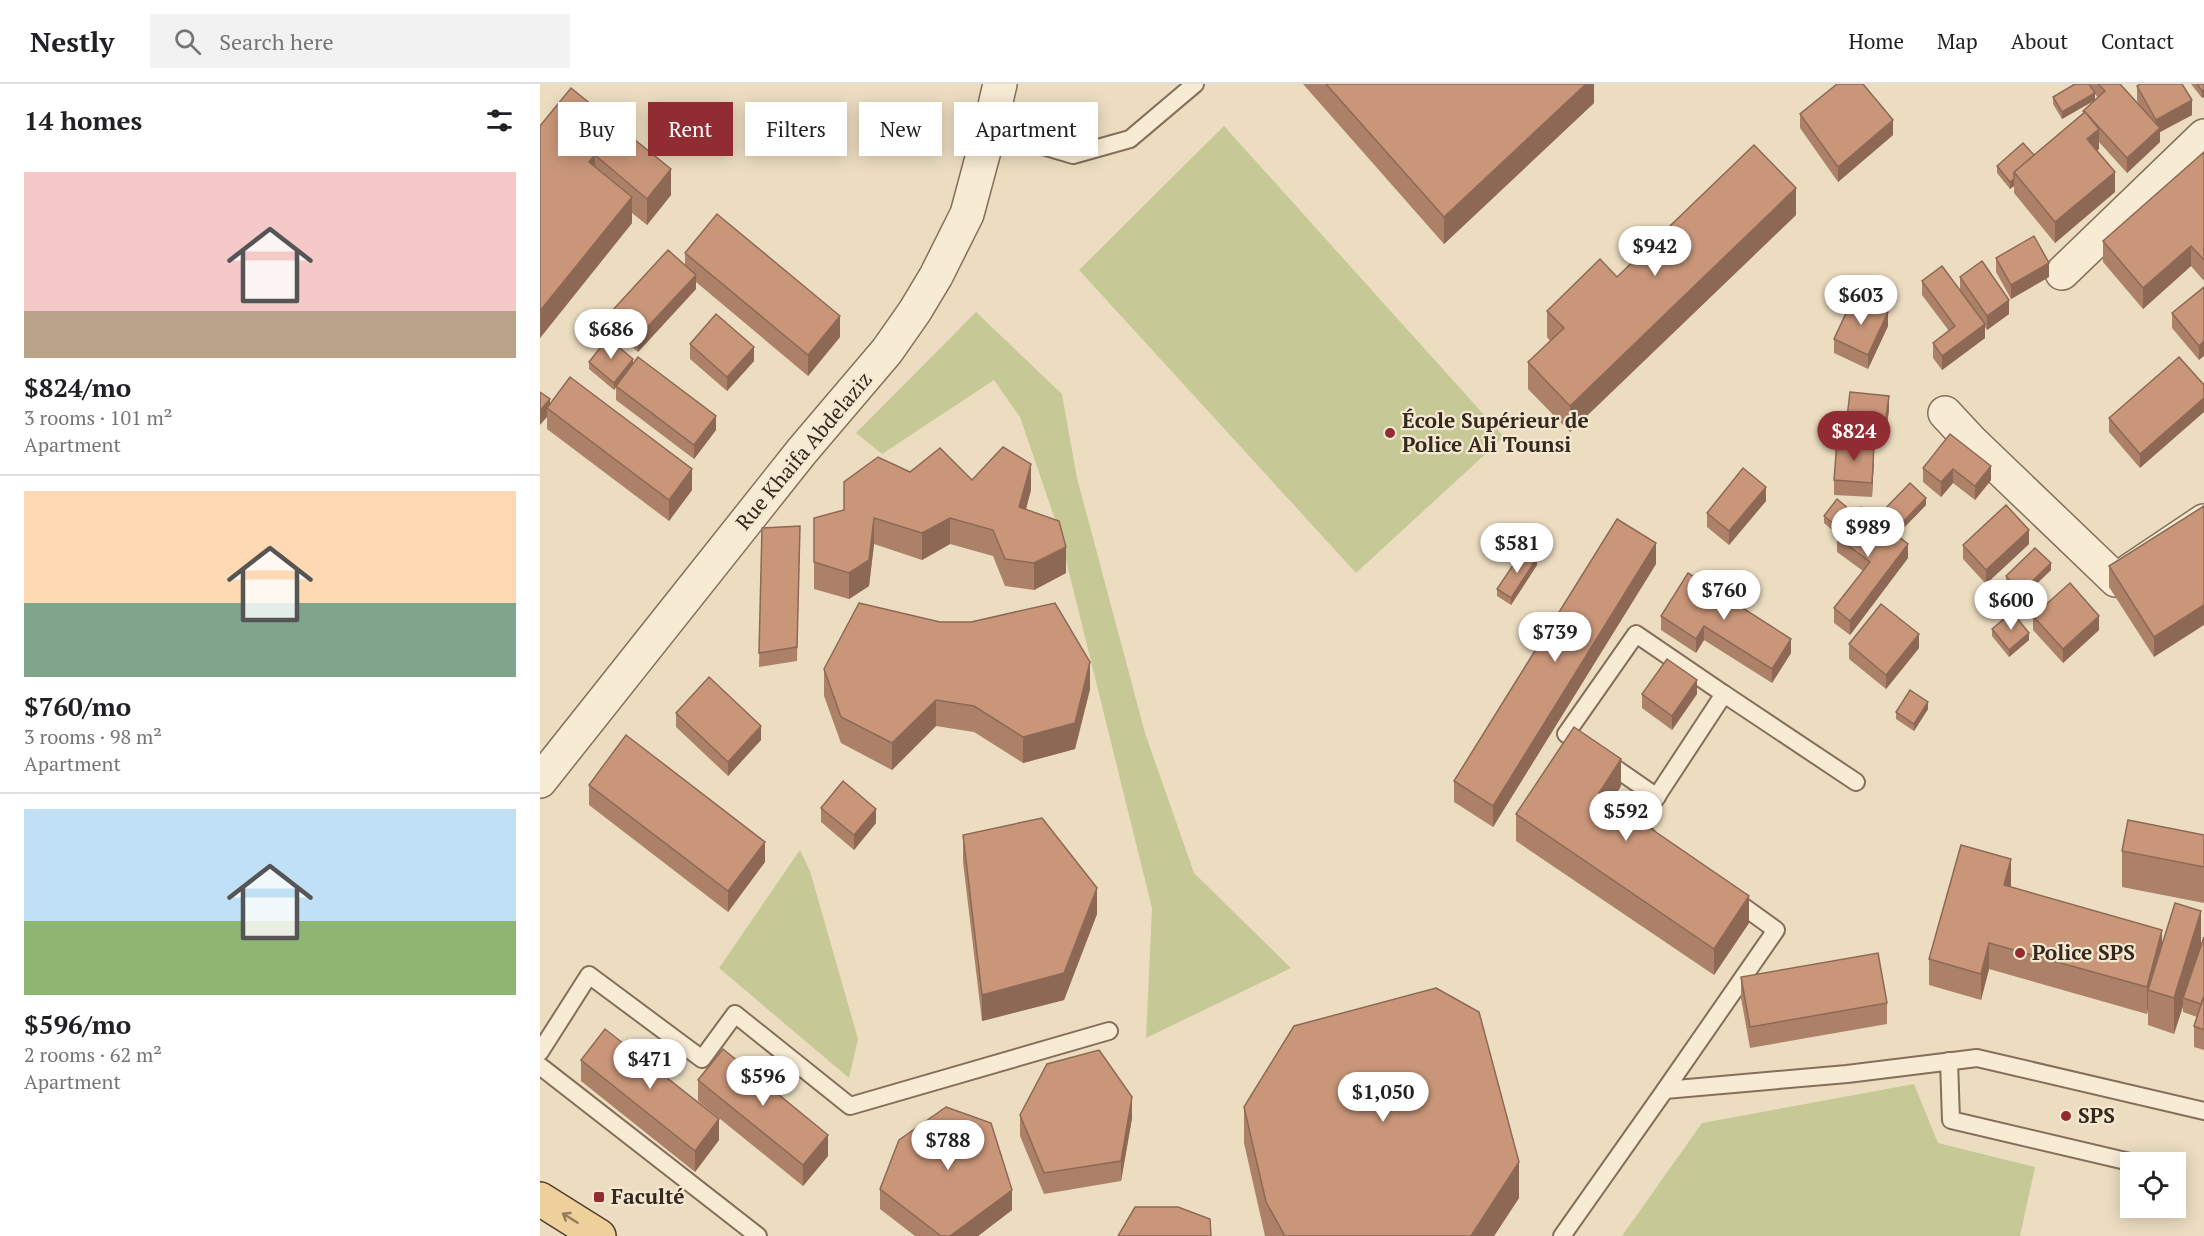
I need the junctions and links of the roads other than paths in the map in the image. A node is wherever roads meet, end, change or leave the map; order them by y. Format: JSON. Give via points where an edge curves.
{"nodes":[{"id":1,"x":1000,"y":84,"type":"edge"},
{"id":2,"x":1195,"y":84,"type":"edge"},
{"id":3,"x":996,"y":102,"type":"edge"},
{"id":4,"x":2204,"y":136,"type":"edge"},
{"id":5,"x":1098,"y":147,"type":"edge"},
{"id":6,"x":983,"y":156,"type":"edge"},
{"id":7,"x":2062,"y":273,"type":"dead end"},
{"id":8,"x":1945,"y":413,"type":"dead end"},
{"id":9,"x":2204,"y":521,"type":"edge"},
{"id":10,"x":1724,"y":694,"type":"junction"},
{"id":11,"x":540,"y":781,"type":"edge"},
{"id":12,"x":1856,"y":782,"type":"dead end"},
{"id":13,"x":1657,"y":797,"type":"junction"},
{"id":14,"x":1664,"y":848,"type":"edge"},
{"id":15,"x":1720,"y":889,"type":"edge"},
{"id":16,"x":1109,"y":1031,"type":"dead end"},
{"id":17,"x":540,"y":1052,"type":"edge"},
{"id":18,"x":1949,"y":1061,"type":"junction"},
{"id":19,"x":540,"y":1066,"type":"edge"},
{"id":20,"x":1665,"y":1090,"type":"junction"},
{"id":21,"x":2202,"y":1114,"type":"edge"},
{"id":22,"x":2120,"y":1160,"type":"edge"},
{"id":23,"x":540,"y":1199,"type":"edge"},
{"id":24,"x":599,"y":1236,"type":"edge"},
{"id":25,"x":758,"y":1236,"type":"edge"},
{"id":26,"x":1563,"y":1236,"type":"edge"}],
"edges":[{"from":1,"to":3,"type":"street","name":"Rue Khaifa Abdelaziz"},
{"from":2,"to":5,"type":"lane","via":[[1130,139]]},
{"from":4,"to":7,"type":"street"},
{"from":6,"to":11,"type":"street","name":"Rue Khaifa Abdelaziz","via":[[967,214],[936,276],[892,343]]},
{"from":8,"to":9,"type":"street","via":[[2116,580]]},
{"from":10,"to":12,"type":"lane"},
{"from":10,"to":13,"type":"lane"},
{"from":10,"to":13,"type":"lane","via":[[1636,634],[1566,734]]},
{"from":13,"to":14,"type":"lane","via":[[1636,828]]},
{"from":15,"to":20,"type":"lane","via":[[1776,930]]},
{"from":16,"to":17,"type":"lane","via":[[850,1106],[735,1014],[702,1059],[589,975]]},
{"from":18,"to":20,"type":"lane"},
{"from":18,"to":21,"type":"lane","via":[[1977,1058]]},
{"from":18,"to":22,"type":"lane","via":[[1951,1120]]},
{"from":19,"to":25,"type":"lane"},
{"from":20,"to":26,"type":"lane"},
{"from":24,"to":23,"type":"main road","one_way":true}]}
